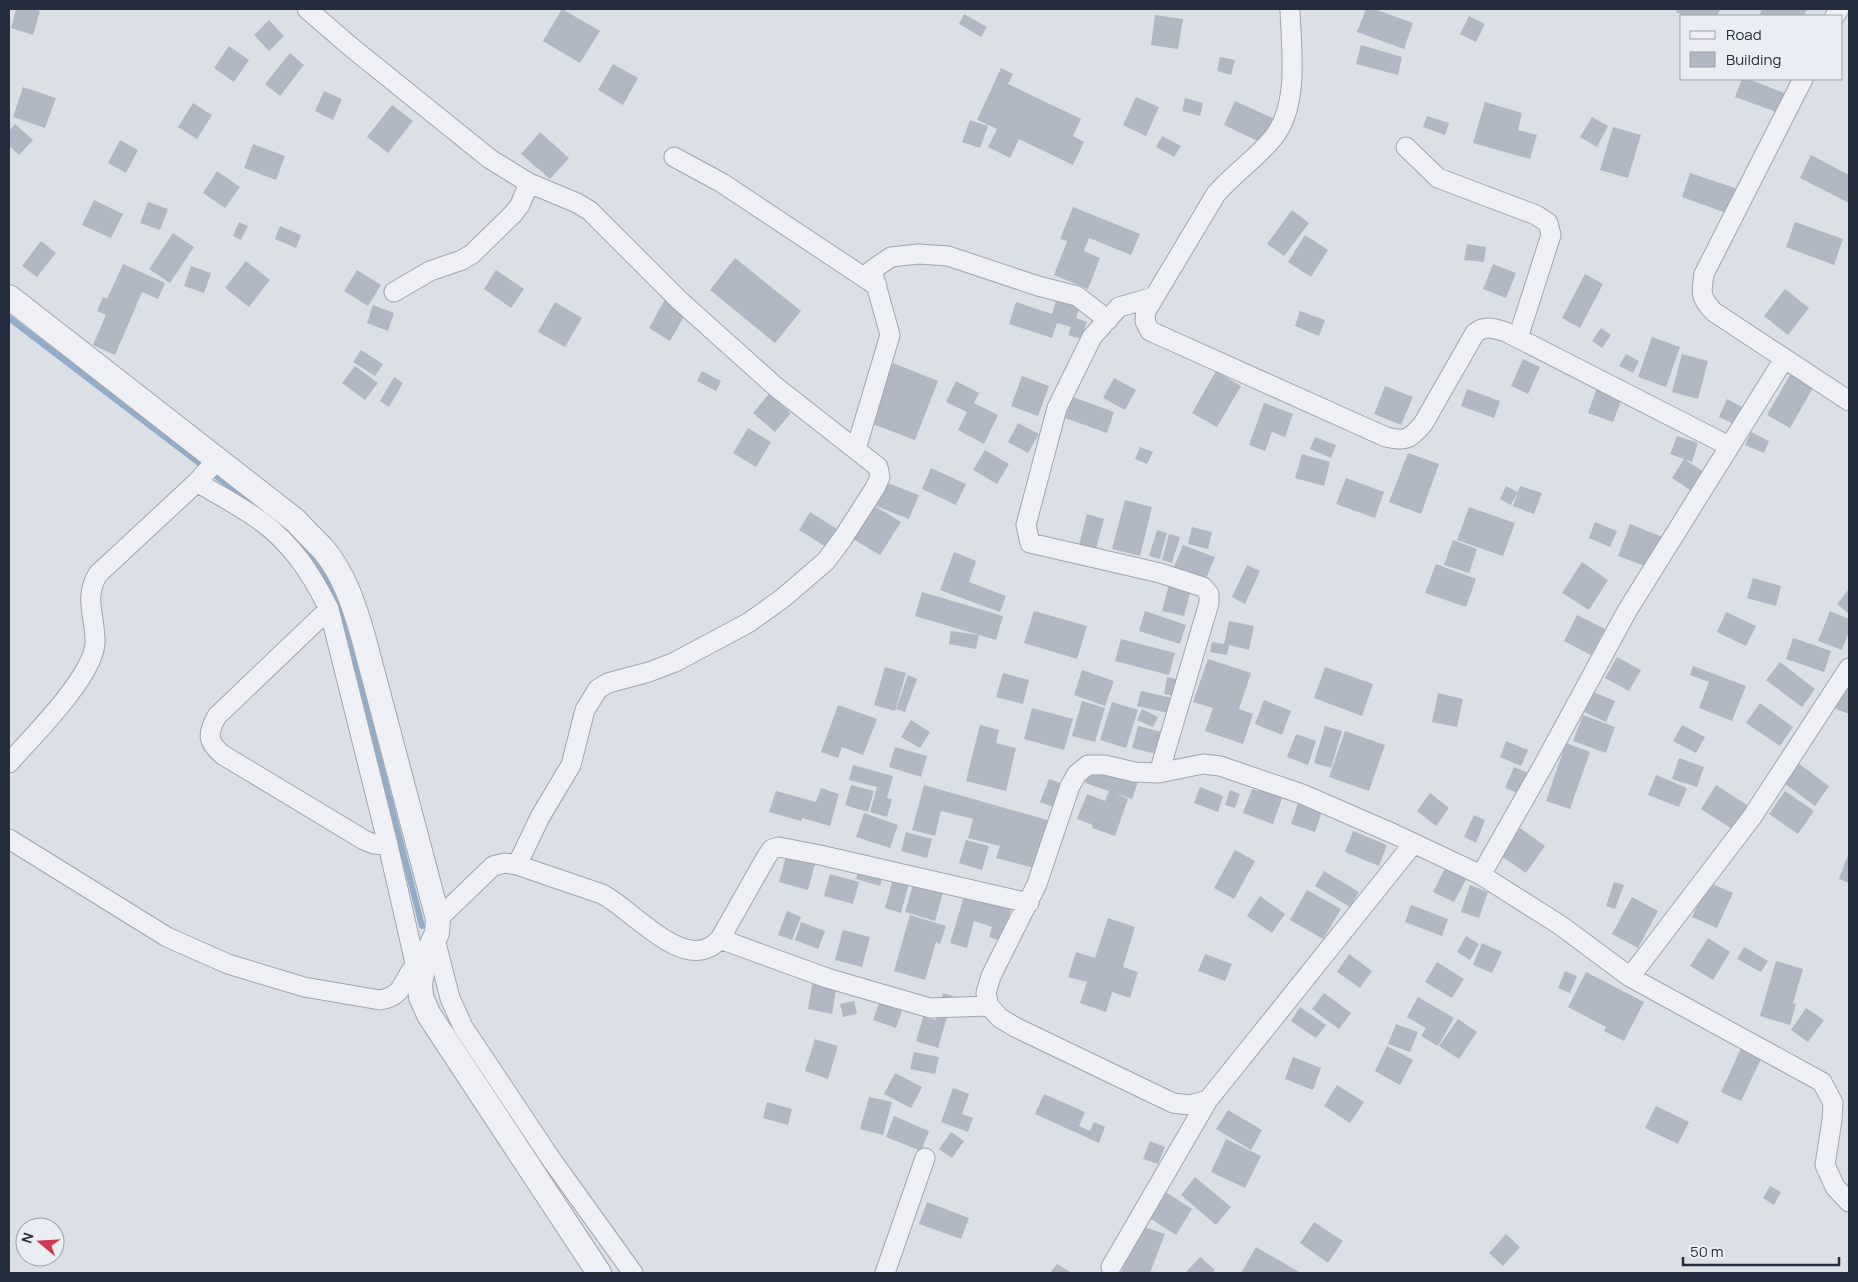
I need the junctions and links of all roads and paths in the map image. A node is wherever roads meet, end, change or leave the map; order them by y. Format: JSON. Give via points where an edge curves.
{"nodes":[{"id":1,"x":307,"y":9,"type":"edge"},
{"id":2,"x":1290,"y":9,"type":"edge"},
{"id":3,"x":1802,"y":80,"type":"edge"},
{"id":4,"x":1406,"y":147,"type":"dead end"},
{"id":5,"x":674,"y":157,"type":"dead end"},
{"id":6,"x":529,"y":183,"type":"junction"},
{"id":7,"x":877,"y":286,"type":"junction"},
{"id":8,"x":394,"y":292,"type":"dead end"},
{"id":9,"x":9,"y":297,"type":"edge"},
{"id":10,"x":1154,"y":297,"type":"junction"},
{"id":11,"x":1108,"y":320,"type":"junction"},
{"id":12,"x":1518,"y":338,"type":"junction"},
{"id":13,"x":1784,"y":358,"type":"junction"},
{"id":14,"x":1849,"y":401,"type":"edge"},
{"id":15,"x":1728,"y":446,"type":"junction"},
{"id":16,"x":856,"y":449,"type":"junction"},
{"id":17,"x":207,"y":471,"type":"junction"},
{"id":18,"x":329,"y":609,"type":"junction"},
{"id":19,"x":1849,"y":668,"type":"edge"},
{"id":20,"x":9,"y":763,"type":"edge"},
{"id":21,"x":1159,"y":773,"type":"junction"},
{"id":22,"x":9,"y":839,"type":"edge"},
{"id":23,"x":1413,"y":844,"type":"junction"},
{"id":24,"x":388,"y":845,"type":"junction"},
{"id":25,"x":517,"y":865,"type":"junction"},
{"id":26,"x":1481,"y":876,"type":"junction"},
{"id":27,"x":1029,"y":903,"type":"junction"},
{"id":28,"x":720,"y":940,"type":"junction"},
{"id":29,"x":428,"y":945,"type":"junction"},
{"id":30,"x":1630,"y":977,"type":"junction"},
{"id":31,"x":989,"y":1006,"type":"junction"},
{"id":32,"x":1208,"y":1100,"type":"junction"},
{"id":33,"x":924,"y":1158,"type":"dead end"},
{"id":34,"x":1849,"y":1202,"type":"edge"},
{"id":35,"x":1111,"y":1267,"type":"dead end"},
{"id":36,"x":599,"y":1273,"type":"edge"},
{"id":37,"x":632,"y":1273,"type":"edge"},
{"id":38,"x":885,"y":1273,"type":"edge"}],
"edges":[{"from":1,"to":6,"type":"street","via":[[490,158]]},
{"from":2,"to":10,"type":"street","via":[[1291,82],[1283,123],[1272,139],[1216,194]]},
{"from":3,"to":13,"type":"street","via":[[1704,274],[1701,290],[1704,302],[1714,312]]},
{"from":4,"to":12,"type":"street","via":[[1438,178],[1536,215],[1548,223],[1551,235]]},
{"from":5,"to":7,"type":"street","via":[[722,183]]},
{"from":6,"to":8,"type":"street","via":[[513,214],[472,254],[430,271]]},
{"from":6,"to":16,"type":"street","via":[[590,211],[679,300],[776,387]]},
{"from":7,"to":11,"type":"street","via":[[872,270],[891,257],[918,254],[948,256],[1077,296]]},
{"from":7,"to":16,"type":"street","via":[[890,335]]},
{"from":9,"to":17,"type":"street"},
{"from":10,"to":11,"type":"street","via":[[1119,308]]},
{"from":10,"to":12,"type":"street","via":[[1146,310],[1145,321],[1150,331],[1386,437],[1401,440],[1412,437],[1423,424],[1475,333],[1490,327]]},
{"from":11,"to":21,"type":"street","via":[[1092,338],[1057,408],[1026,525],[1030,543],[1160,573],[1203,587],[1209,594]]},
{"from":12,"to":15,"type":"street"},
{"from":13,"to":14,"type":"street"},
{"from":13,"to":15,"type":"street"},
{"from":15,"to":26,"type":"street","via":[[1627,611]]},
{"from":16,"to":25,"type":"street","via":[[878,467],[880,477],[826,561],[748,623],[675,662],[598,689],[585,710],[571,765],[540,817]]},
{"from":17,"to":18,"type":"street","via":[[283,540],[315,580]]},
{"from":17,"to":20,"type":"street","via":[[98,574],[90,596],[95,644],[89,665],[75,687]]},
{"from":17,"to":29,"type":"street","via":[[296,521],[324,550],[353,601]]},
{"from":18,"to":24,"type":"street"},
{"from":18,"to":24,"type":"street","via":[[217,716],[210,736],[213,747],[223,755],[364,840]]},
{"from":19,"to":30,"type":"street","via":[[1752,817]]},
{"from":21,"to":23,"type":"street","via":[[1204,764],[1220,766],[1302,794]]},
{"from":21,"to":27,"type":"street","via":[[1134,772],[1104,765],[1088,766],[1077,774]]},
{"from":22,"to":29,"type":"street","via":[[167,937],[228,964],[304,987],[380,1000],[389,998],[402,988]]},
{"from":23,"to":26,"type":"street"},
{"from":23,"to":32,"type":"street"},
{"from":24,"to":29,"type":"street"},
{"from":25,"to":28,"type":"street","via":[[613,899],[650,929],[682,948],[710,948]]},
{"from":25,"to":29,"type":"street","via":[[493,866]]},
{"from":26,"to":30,"type":"street","via":[[1560,925]]},
{"from":27,"to":28,"type":"street","via":[[779,847],[772,849],[767,856]]},
{"from":27,"to":31,"type":"street","via":[[991,976],[986,993]]},
{"from":28,"to":31,"type":"street","via":[[827,978],[930,1008]]},
{"from":29,"to":36,"type":"street","via":[[420,983],[421,997],[429,1016]]},
{"from":29,"to":37,"type":"street","via":[[464,1027],[551,1159]]},
{"from":30,"to":34,"type":"street","via":[[1822,1082],[1833,1102],[1825,1165],[1835,1187]]},
{"from":31,"to":32,"type":"street","via":[[1015,1027],[1173,1103],[1190,1105]]},
{"from":32,"to":35,"type":"street"},
{"from":33,"to":38,"type":"street"}]}
